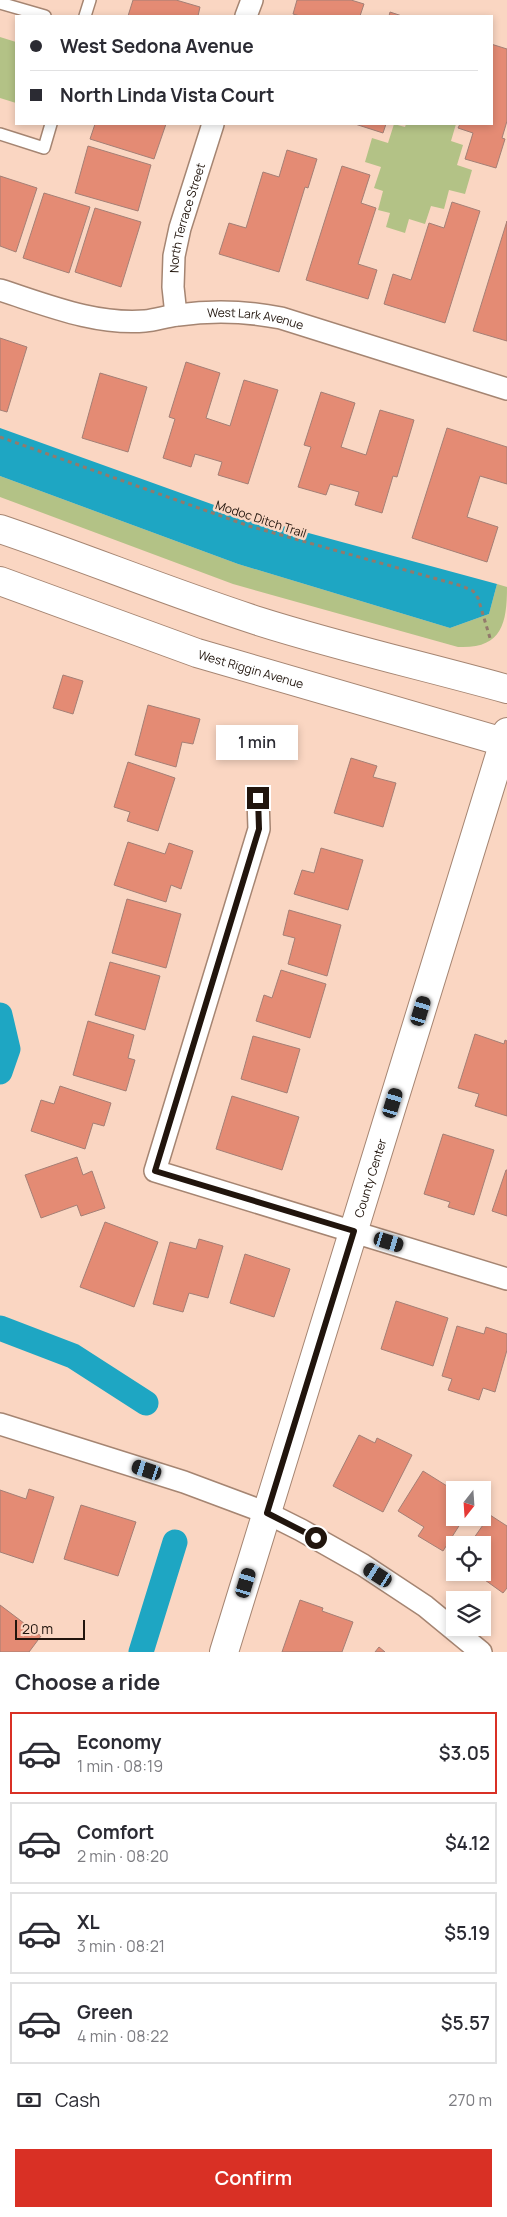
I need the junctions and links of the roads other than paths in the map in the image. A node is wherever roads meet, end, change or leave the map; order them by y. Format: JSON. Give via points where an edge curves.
{"nodes":[{"id":1,"x":90,"y":0,"type":"edge"},
{"id":2,"x":252,"y":0,"type":"edge"},
{"id":3,"x":0,"y":3,"type":"edge"},
{"id":4,"x":42,"y":15,"type":"edge"},
{"id":5,"x":84,"y":15,"type":"edge"},
{"id":6,"x":246,"y":15,"type":"edge"},
{"id":7,"x":51,"y":125,"type":"edge"},
{"id":8,"x":213,"y":125,"type":"edge"},
{"id":9,"x":0,"y":134,"type":"edge"},
{"id":10,"x":0,"y":290,"type":"edge"},
{"id":11,"x":176,"y":315,"type":"junction"},
{"id":12,"x":507,"y":390,"type":"edge"},
{"id":13,"x":0,"y":528,"type":"edge"},
{"id":14,"x":0,"y":581,"type":"edge"},
{"id":15,"x":507,"y":689,"type":"edge"},
{"id":16,"x":506,"y":739,"type":"edge"},
{"id":17,"x":258,"y":798,"type":"dead end"},
{"id":18,"x":354,"y":1231,"type":"junction"},
{"id":19,"x":507,"y":1280,"type":"edge"},
{"id":20,"x":0,"y":1424,"type":"edge"},
{"id":21,"x":267,"y":1513,"type":"junction"},
{"id":22,"x":224,"y":1652,"type":"edge"},
{"id":23,"x":481,"y":1652,"type":"edge"}],
"edges":[{"from":1,"to":5,"type":"lane"},
{"from":2,"to":6,"type":"street"},
{"from":3,"to":4,"type":"lane"},
{"from":7,"to":9,"type":"lane","via":[[44,148]]},
{"from":8,"to":11,"type":"street","name":"North Terrace Street","via":[[174,256]]},
{"from":10,"to":11,"type":"street","name":"West Lark Avenue","via":[[78,315],[110,320],[145,321]]},
{"from":11,"to":12,"type":"street","name":"West Lark Avenue","via":[[248,312],[281,318]]},
{"from":13,"to":15,"type":"main road","via":[[260,622]]},
{"from":14,"to":16,"type":"main road","name":"West Riggin Avenue","via":[[198,652]]},
{"from":16,"to":18,"type":"main road","name":"County Center"},
{"from":17,"to":18,"type":"street","via":[[259,829],[155,1171]]},
{"from":18,"to":19,"type":"street"},
{"from":18,"to":21,"type":"main road","name":"County Center"},
{"from":20,"to":21,"type":"street","via":[[184,1482]]},
{"from":21,"to":22,"type":"main road","name":"County Center"},
{"from":21,"to":23,"type":"street","via":[[363,1565],[425,1606]]}]}
